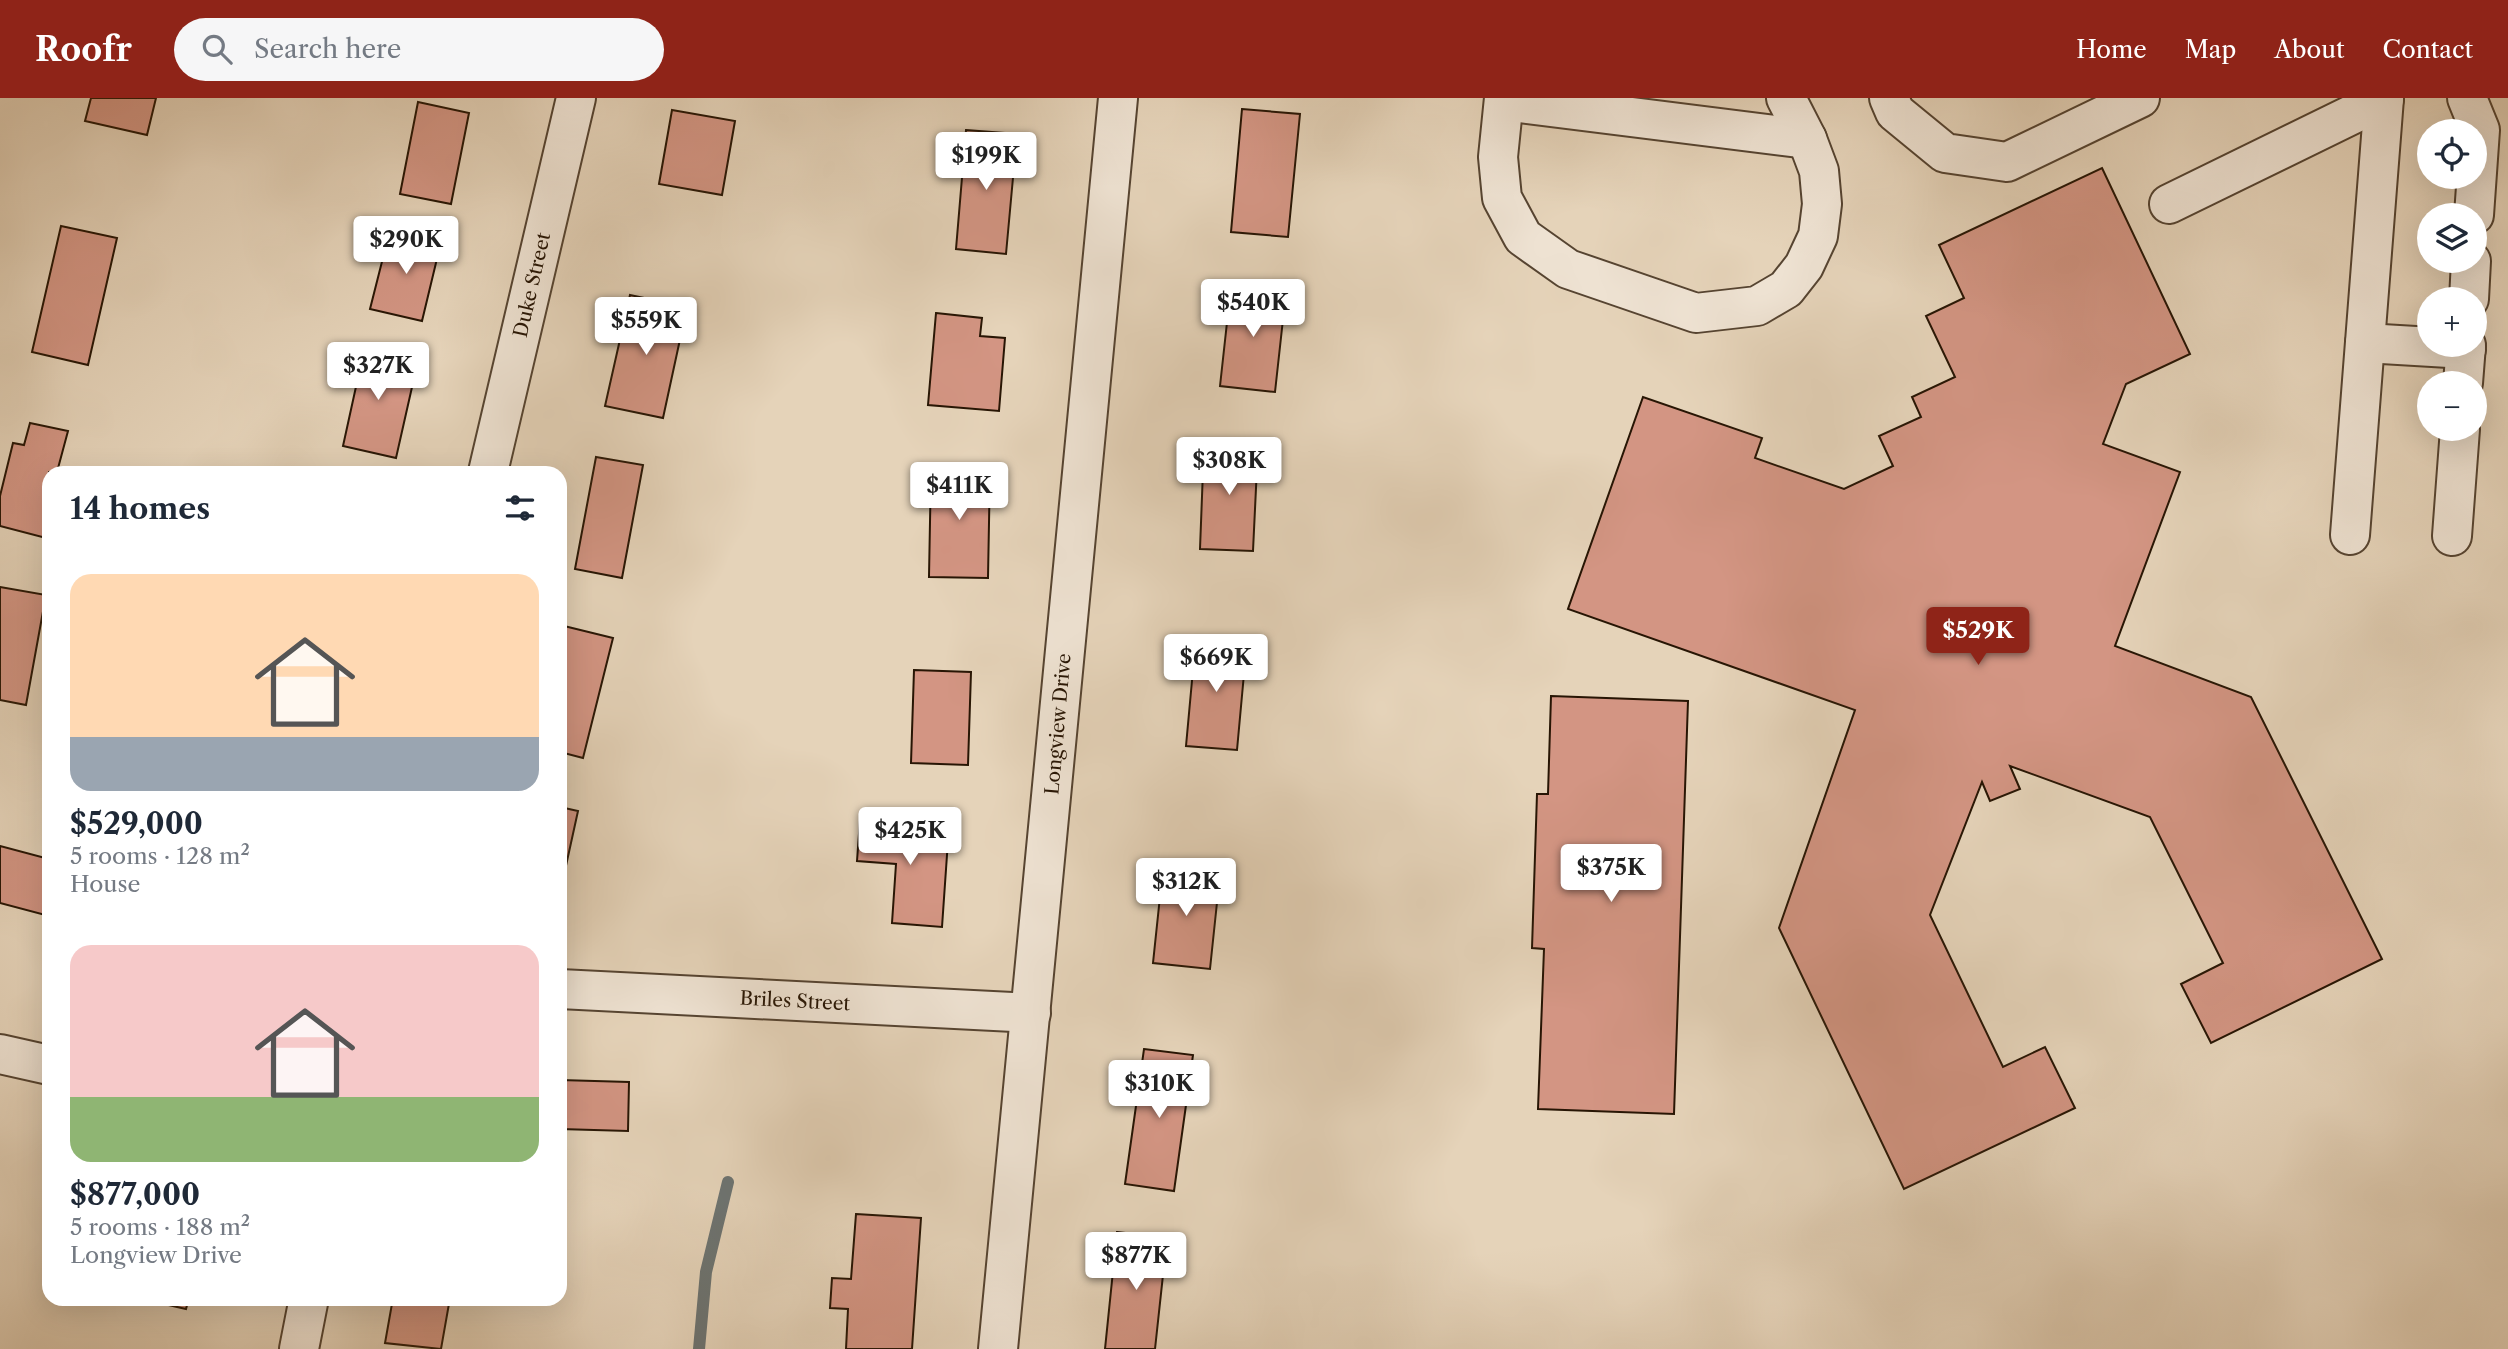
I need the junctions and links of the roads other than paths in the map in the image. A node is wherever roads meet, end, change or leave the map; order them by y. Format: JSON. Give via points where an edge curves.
{"nodes":[{"id":1,"x":576,"y":98,"type":"edge"},
{"id":2,"x":1118,"y":98,"type":"edge"},
{"id":3,"x":1786,"y":98,"type":"edge"},
{"id":4,"x":1889,"y":98,"type":"edge"},
{"id":5,"x":2140,"y":98,"type":"edge"},
{"id":6,"x":2467,"y":98,"type":"edge"},
{"id":7,"x":2384,"y":99,"type":"edge"},
{"id":8,"x":1504,"y":100,"type":"edge"},
{"id":9,"x":1807,"y":139,"type":"junction"},
{"id":10,"x":2475,"y":203,"type":"edge"},
{"id":11,"x":2169,"y":204,"type":"dead end"},
{"id":12,"x":2365,"y":343,"type":"junction"},
{"id":13,"x":2465,"y":359,"type":"edge"},
{"id":14,"x":2459,"y":441,"type":"edge"},
{"id":15,"x":489,"y":466,"type":"edge"},
{"id":16,"x":2350,"y":536,"type":"dead end"},
{"id":17,"x":2452,"y":536,"type":"dead end"},
{"id":18,"x":567,"y":989,"type":"edge"},
{"id":19,"x":1031,"y":1013,"type":"junction"},
{"id":20,"x":0,"y":1054,"type":"edge"},
{"id":21,"x":42,"y":1063,"type":"edge"},
{"id":22,"x":307,"y":1306,"type":"edge"},
{"id":23,"x":299,"y":1349,"type":"edge"},
{"id":24,"x":998,"y":1349,"type":"edge"}],
"edges":[{"from":1,"to":15,"type":"street","name":"Duke Street"},
{"from":2,"to":19,"type":"street","name":"Longview Drive"},
{"from":3,"to":9,"type":"street"},
{"from":4,"to":5,"type":"street","via":[[1895,112],[1945,153],[2007,162]]},
{"from":6,"to":10,"type":"street","via":[[2480,130]]},
{"from":7,"to":11,"type":"street"},
{"from":7,"to":12,"type":"street"},
{"from":8,"to":9,"type":"street"},
{"from":8,"to":9,"type":"street","via":[[1498,158],[1502,198],[1523,237],[1568,269],[1696,313],[1757,306],[1786,289],[1804,266],[1818,236],[1822,204],[1819,171]]},
{"from":12,"to":13,"type":"street"},
{"from":12,"to":16,"type":"street"},
{"from":14,"to":17,"type":"street"},
{"from":18,"to":19,"type":"street","name":"Briles Street"},
{"from":19,"to":24,"type":"street","name":"Longview Drive"},
{"from":20,"to":21,"type":"street"},
{"from":22,"to":23,"type":"street"}]}
